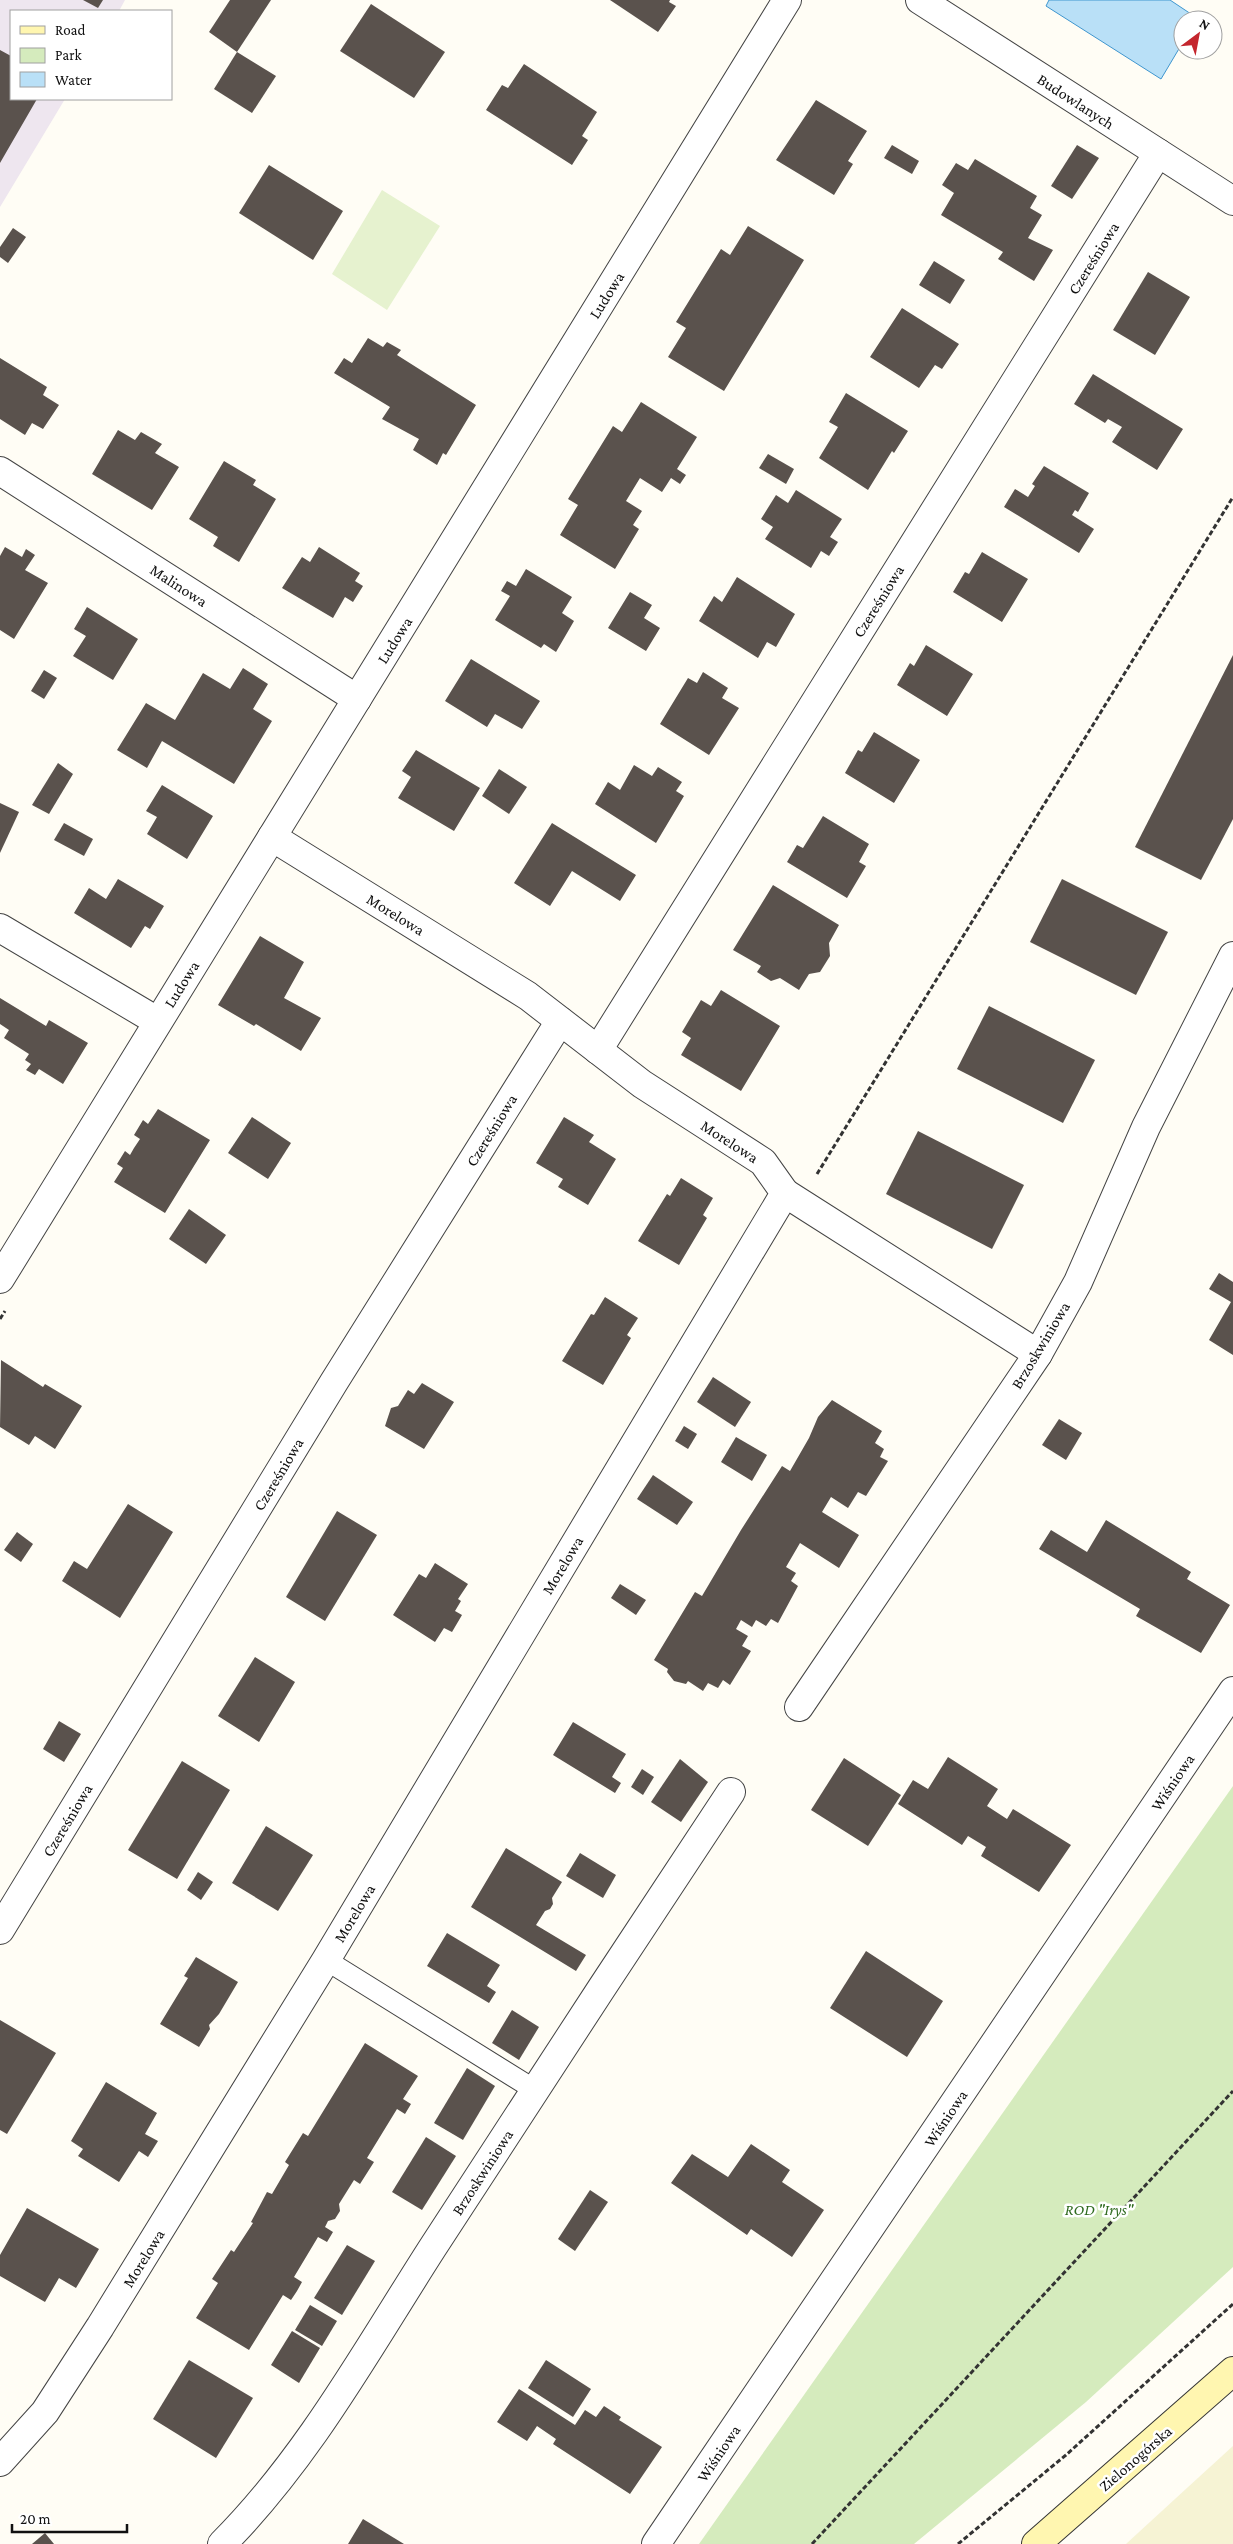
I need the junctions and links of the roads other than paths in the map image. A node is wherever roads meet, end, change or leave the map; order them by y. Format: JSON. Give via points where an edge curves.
{"nodes":[{"id":1,"x":787,"y":0,"type":"edge"},
{"id":2,"x":920,"y":0,"type":"edge"},
{"id":3,"x":1158,"y":153,"type":"junction"},
{"id":4,"x":1233,"y":201,"type":"edge"},
{"id":5,"x":0,"y":471,"type":"edge"},
{"id":6,"x":357,"y":699,"type":"junction"},
{"id":7,"x":272,"y":837,"type":"junction"},
{"id":8,"x":0,"y":928,"type":"edge"},
{"id":9,"x":1233,"y":956,"type":"edge"},
{"id":10,"x":157,"y":1021,"type":"junction"},
{"id":11,"x":560,"y":1022,"type":"junction"},
{"id":12,"x":598,"y":1050,"type":"junction"},
{"id":13,"x":791,"y":1197,"type":"junction"},
{"id":14,"x":0,"y":1279,"type":"edge"},
{"id":15,"x":1038,"y":1354,"type":"junction"},
{"id":16,"x":1233,"y":1692,"type":"edge"},
{"id":17,"x":798,"y":1706,"type":"dead end"},
{"id":18,"x":731,"y":1792,"type":"dead end"},
{"id":19,"x":0,"y":1930,"type":"edge"},
{"id":20,"x":326,"y":1960,"type":"junction"},
{"id":21,"x":535,"y":2090,"type":"junction"},
{"id":22,"x":1233,"y":2371,"type":"edge"},
{"id":23,"x":0,"y":2462,"type":"edge"},
{"id":24,"x":222,"y":2544,"type":"edge"},
{"id":25,"x":656,"y":2544,"type":"edge"},
{"id":26,"x":1036,"y":2544,"type":"edge"}],
"edges":[{"from":1,"to":6,"type":"street","name":"Ludowa"},
{"from":2,"to":3,"type":"street","name":"Budowlanych"},
{"from":3,"to":4,"type":"street","name":"Budowlanych"},
{"from":3,"to":12,"type":"street","name":"Czereśniowa"},
{"from":5,"to":6,"type":"street","name":"Malinowa"},
{"from":6,"to":7,"type":"street","name":"Ludowa"},
{"from":7,"to":10,"type":"street","name":"Ludowa"},
{"from":7,"to":11,"type":"street","name":"Morelowa","via":[[528,996]]},
{"from":8,"to":10,"type":"street"},
{"from":9,"to":15,"type":"street","name":"Brzoskwiniowa","via":[[1146,1126],[1078,1282]]},
{"from":10,"to":14,"type":"street","name":"Ludowa"},
{"from":11,"to":12,"type":"street","name":"Morelowa"},
{"from":11,"to":19,"type":"street","name":"Czereśniowa","via":[[334,1382]]},
{"from":12,"to":13,"type":"street","name":"Morelowa","via":[[642,1084],[763,1162]]},
{"from":13,"to":15,"type":"street"},
{"from":13,"to":20,"type":"street","name":"Morelowa"},
{"from":15,"to":17,"type":"street","name":"Brzoskwiniowa"},
{"from":16,"to":25,"type":"street","name":"Wiśniowa"},
{"from":18,"to":21,"type":"street","name":"Brzoskwiniowa"},
{"from":20,"to":21,"type":"lane"},
{"from":20,"to":23,"type":"street","name":"Morelowa","via":[[45,2412]]},
{"from":21,"to":24,"type":"street","name":"Brzoskwiniowa","via":[[307,2442],[253,2513]]},
{"from":22,"to":26,"type":"street","name":"Zielonogórska"}]}
